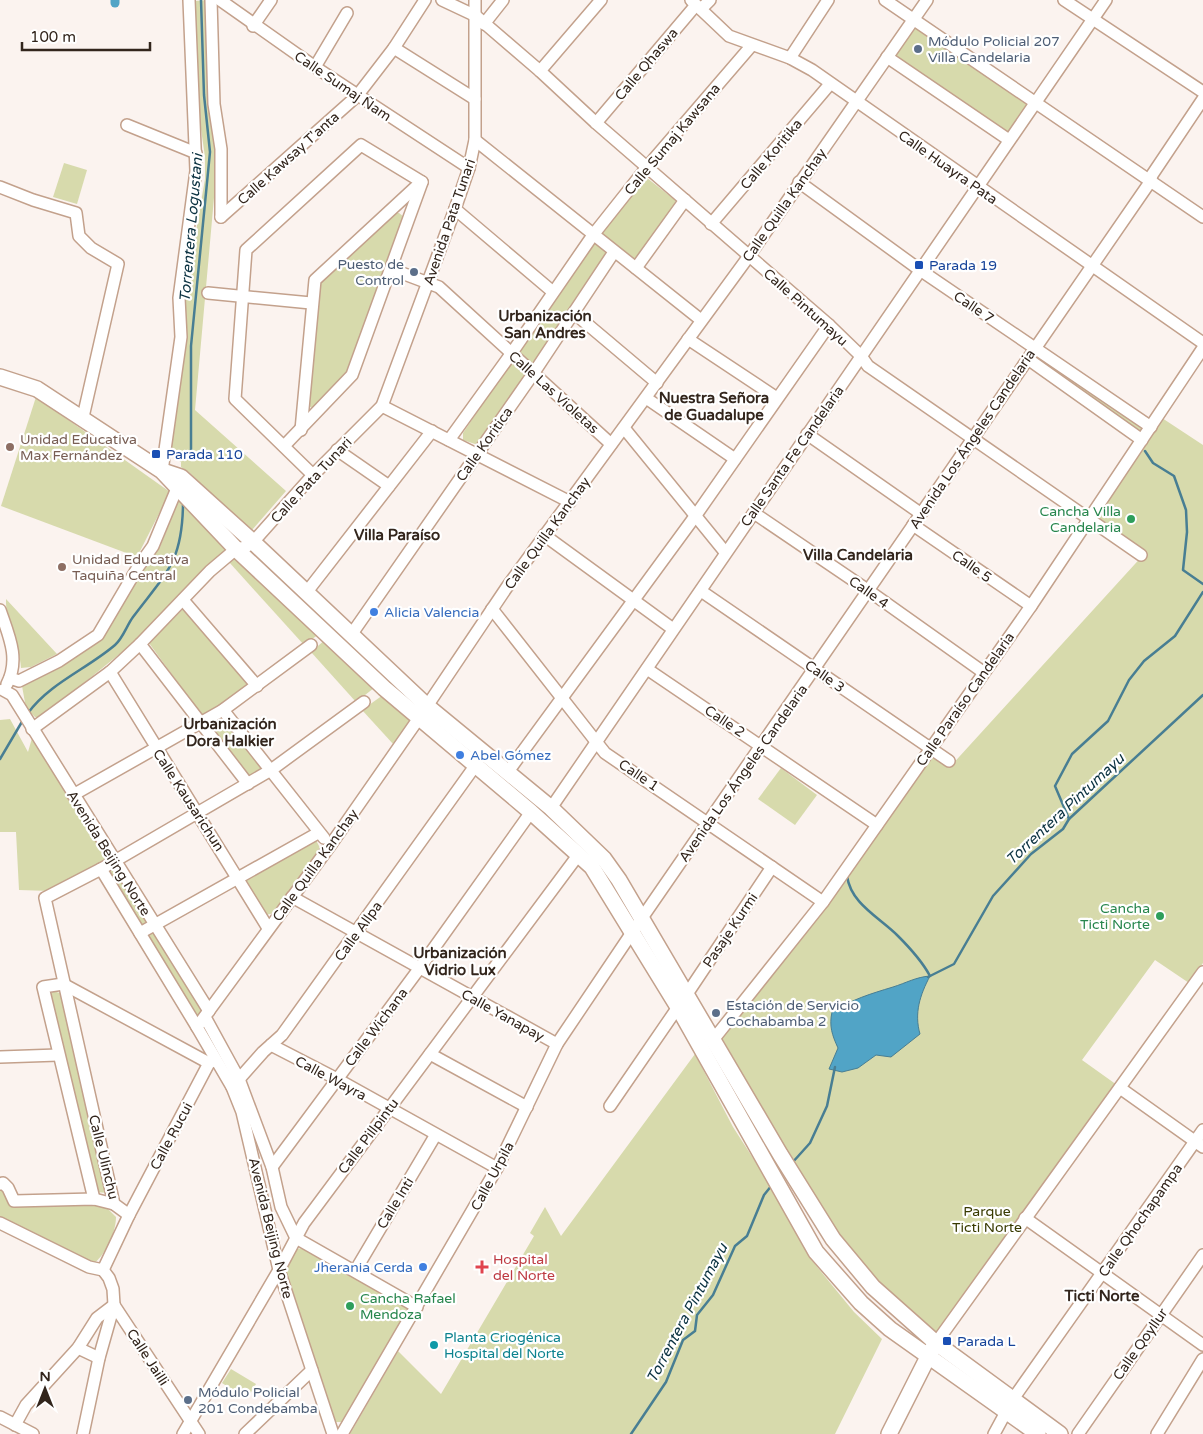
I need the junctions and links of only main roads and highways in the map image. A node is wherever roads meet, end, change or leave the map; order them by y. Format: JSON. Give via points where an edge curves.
{"nodes":[{"id":1,"x":0,"y":377,"type":"edge"},
{"id":2,"x":179,"y":483,"type":"junction"},
{"id":3,"x":423,"y":712,"type":"junction"},
{"id":4,"x":936,"y":1343,"type":"junction"},
{"id":5,"x":928,"y":1356,"type":"junction"},
{"id":6,"x":1010,"y":1404,"type":"junction"},
{"id":7,"x":889,"y":1434,"type":"edge"},
{"id":8,"x":1038,"y":1434,"type":"edge"},
{"id":9,"x":1060,"y":1434,"type":"edge"}],
"edges":[{"from":1,"to":2,"type":"main road","via":[[37,389]]},
{"from":2,"to":3,"type":"main road","via":[[253,542],[351,635]]},
{"from":2,"to":3,"type":"main road","via":[[236,549]]},
{"from":3,"to":4,"type":"main road","via":[[508,773],[551,808],[604,859],[833,1239],[893,1306]]},
{"from":3,"to":5,"type":"main road","via":[[475,766],[579,854],[600,878],[678,1007],[816,1252],[890,1329]]},
{"from":4,"to":5,"type":"main road"},
{"from":4,"to":6,"type":"main road"},
{"from":5,"to":6,"type":"main road"},
{"from":5,"to":7,"type":"main road"},
{"from":6,"to":8,"type":"main road"},
{"from":6,"to":9,"type":"main road"}]}
